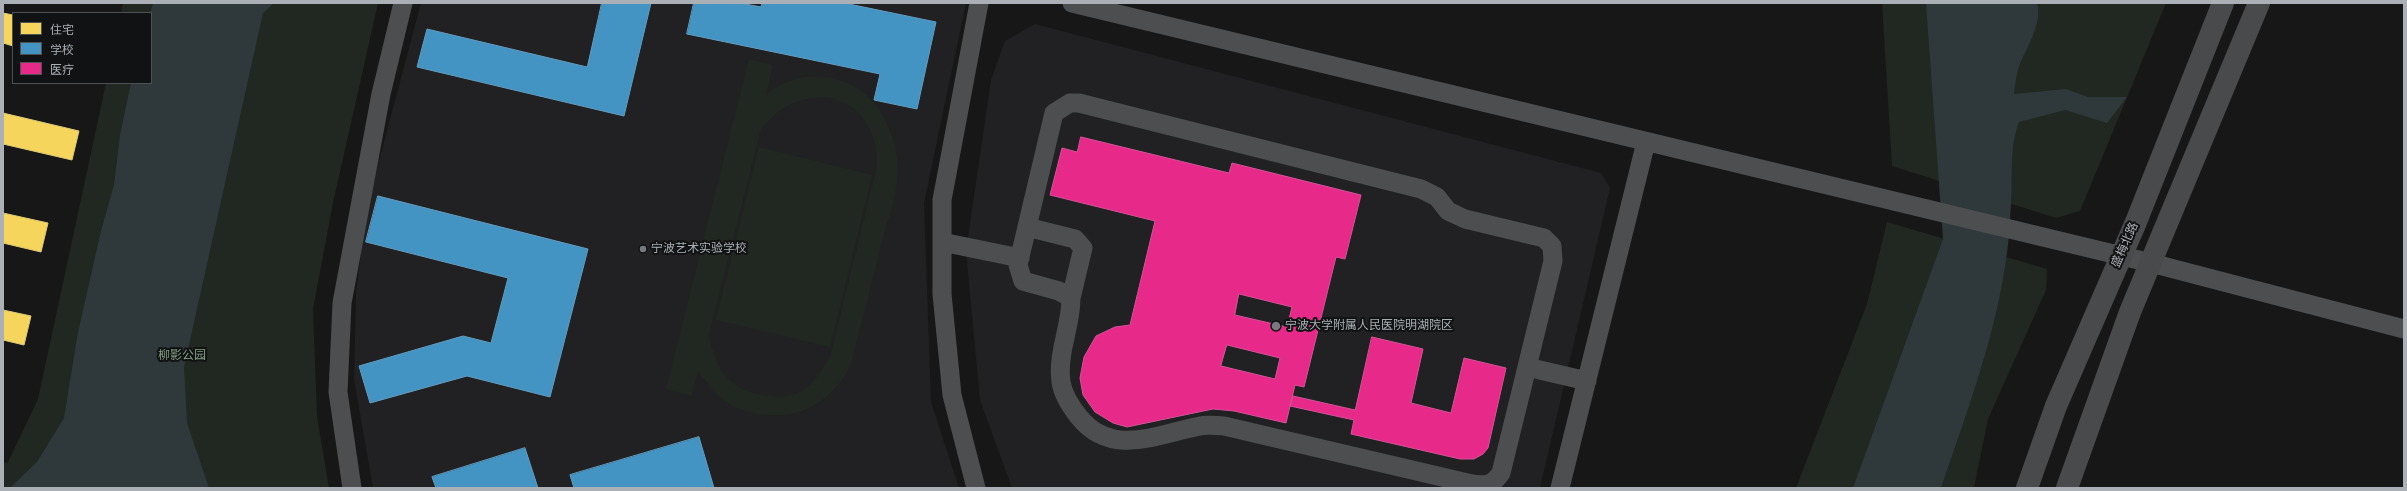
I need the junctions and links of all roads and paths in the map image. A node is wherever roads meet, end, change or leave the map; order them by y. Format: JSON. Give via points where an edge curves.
{"nodes":[{"id":1,"x":403,"y":3,"type":"edge"},
{"id":2,"x":978,"y":3,"type":"edge"},
{"id":3,"x":1072,"y":3,"type":"edge"},
{"id":4,"x":2223,"y":3,"type":"edge"},
{"id":5,"x":2259,"y":3,"type":"edge"},
{"id":6,"x":1646,"y":142,"type":"junction"},
{"id":7,"x":1027,"y":227,"type":"junction"},
{"id":8,"x":942,"y":242,"type":"junction"},
{"id":9,"x":2120,"y":256,"type":"junction"},
{"id":10,"x":1020,"y":258,"type":"junction"},
{"id":11,"x":2151,"y":263,"type":"junction"},
{"id":12,"x":1071,"y":298,"type":"junction"},
{"id":13,"x":2404,"y":329,"type":"edge"},
{"id":14,"x":1527,"y":367,"type":"junction"},
{"id":15,"x":1587,"y":381,"type":"junction"},
{"id":16,"x":352,"y":488,"type":"edge"},
{"id":17,"x":976,"y":488,"type":"edge"},
{"id":18,"x":1560,"y":488,"type":"edge"},
{"id":19,"x":2027,"y":488,"type":"edge"},
{"id":20,"x":2067,"y":488,"type":"edge"}],
"edges":[{"from":1,"to":16,"type":"street","via":[[381,94],[342,303],[338,392]]},
{"from":2,"to":8,"type":"street","via":[[942,200]]},
{"from":3,"to":6,"type":"street"},
{"from":4,"to":9,"type":"main road","name":"盛梅北路"},
{"from":5,"to":11,"type":"main road"},
{"from":6,"to":9,"type":"street"},
{"from":6,"to":15,"type":"street"},
{"from":7,"to":10,"type":"street"},
{"from":7,"to":12,"type":"street","via":[[1075,239],[1083,248]]},
{"from":7,"to":14,"type":"street","via":[[1054,113],[1070,103],[1079,103],[1420,189],[1437,197],[1448,210],[1465,219],[1544,238],[1552,246],[1553,260]]},
{"from":8,"to":10,"type":"street"},
{"from":8,"to":17,"type":"street","via":[[942,294],[952,395]]},
{"from":9,"to":11,"type":"street"},
{"from":9,"to":19,"type":"main road","name":"盛梅北路","via":[[2056,406]]},
{"from":10,"to":12,"type":"street","via":[[1018,265],[1024,281],[1059,291]]},
{"from":11,"to":13,"type":"street"},
{"from":11,"to":20,"type":"main road","via":[[2130,312]]},
{"from":12,"to":14,"type":"street","via":[[1071,312],[1062,350],[1061,383],[1070,406],[1087,426],[1100,436],[1120,440],[1151,438],[1202,425],[1224,426],[1485,486],[1495,482],[1501,473]]},
{"from":14,"to":15,"type":"street"},
{"from":15,"to":18,"type":"street"}]}
